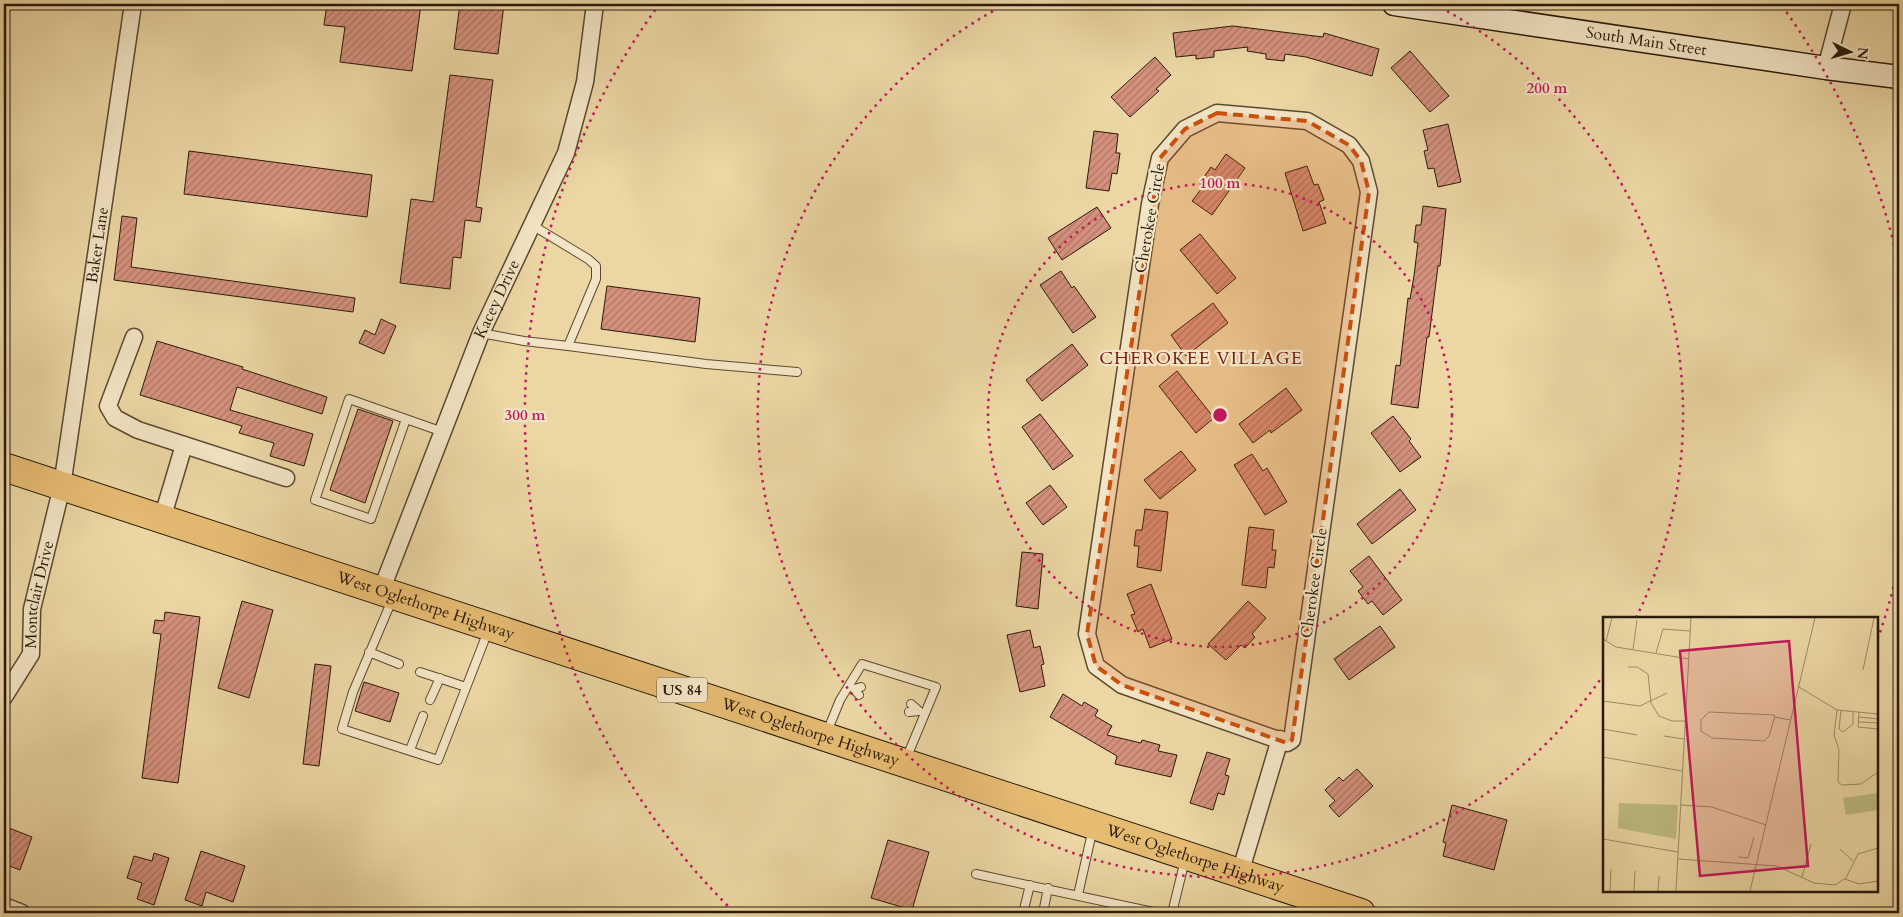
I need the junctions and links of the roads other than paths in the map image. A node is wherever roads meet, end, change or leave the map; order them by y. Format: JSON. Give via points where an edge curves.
{"nodes":[{"id":1,"x":133,"y":4,"type":"edge"},
{"id":2,"x":595,"y":4,"type":"edge"},
{"id":3,"x":1394,"y":4,"type":"edge"},
{"id":4,"x":1843,"y":4,"type":"edge"},
{"id":5,"x":1826,"y":68,"type":"junction"},
{"id":6,"x":1899,"y":77,"type":"edge"},
{"id":7,"x":532,"y":225,"type":"junction"},
{"id":8,"x":481,"y":333,"type":"junction"},
{"id":9,"x":134,"y":337,"type":"dead end"},
{"id":10,"x":568,"y":346,"type":"junction"},
{"id":11,"x":797,"y":372,"type":"dead end"},
{"id":12,"x":406,"y":419,"type":"junction"},
{"id":13,"x":443,"y":432,"type":"junction"},
{"id":14,"x":184,"y":445,"type":"junction"},
{"id":15,"x":4,"y":467,"type":"edge"},
{"id":16,"x":286,"y":478,"type":"dead end"},
{"id":17,"x":62,"y":486,"type":"junction"},
{"id":18,"x":162,"y":519,"type":"junction"},
{"id":19,"x":387,"y":593,"type":"junction"},
{"id":20,"x":489,"y":627,"type":"junction"},
{"id":21,"x":369,"y":652,"type":"junction"},
{"id":22,"x":399,"y":664,"type":"dead end"},
{"id":23,"x":420,"y":672,"type":"dead end"},
{"id":24,"x":440,"y":678,"type":"junction"},
{"id":25,"x":466,"y":687,"type":"junction"},
{"id":26,"x":4,"y":697,"type":"edge"},
{"id":27,"x":430,"y":700,"type":"dead end"},
{"id":28,"x":910,"y":708,"type":"dead end"},
{"id":29,"x":923,"y":712,"type":"junction"},
{"id":30,"x":423,"y":716,"type":"dead end"},
{"id":31,"x":825,"y":737,"type":"junction"},
{"id":32,"x":1280,"y":739,"type":"junction"},
{"id":33,"x":410,"y":750,"type":"junction"},
{"id":34,"x":905,"y":763,"type":"junction"},
{"id":35,"x":1093,"y":825,"type":"junction"},
{"id":36,"x":1186,"y":856,"type":"junction"},
{"id":37,"x":976,"y":874,"type":"dead end"},
{"id":38,"x":1240,"y":874,"type":"junction"},
{"id":39,"x":1030,"y":885,"type":"junction"},
{"id":40,"x":1048,"y":888,"type":"junction"},
{"id":41,"x":1078,"y":895,"type":"junction"},
{"id":42,"x":4,"y":906,"type":"edge"},
{"id":43,"x":22,"y":913,"type":"edge"},
{"id":44,"x":1023,"y":913,"type":"edge"},
{"id":45,"x":1043,"y":913,"type":"edge"},
{"id":46,"x":1158,"y":913,"type":"edge"},
{"id":47,"x":1172,"y":913,"type":"edge"},
{"id":48,"x":1361,"y":913,"type":"edge"}],
"edges":[{"from":1,"to":17,"type":"street","name":"Baker Lane"},
{"from":2,"to":7,"type":"street","name":"Kacey Drive","via":[[586,82],[566,153]]},
{"from":3,"to":5,"type":"street","name":"South Main Street"},
{"from":4,"to":5,"type":"street"},
{"from":5,"to":6,"type":"street","name":"South Main Street"},
{"from":7,"to":8,"type":"street","name":"Kacey Drive"},
{"from":7,"to":10,"type":"lane","via":[[596,266],[596,279]]},
{"from":8,"to":10,"type":"lane","via":[[524,342]]},
{"from":8,"to":13,"type":"street","name":"Kacey Drive"},
{"from":9,"to":14,"type":"street","via":[[108,406],[115,418],[138,430]]},
{"from":10,"to":11,"type":"lane"},
{"from":12,"to":12,"type":"lane","via":[[349,399],[314,500],[371,519]]},
{"from":12,"to":13,"type":"lane"},
{"from":13,"to":19,"type":"street","name":"Kacey Drive"},
{"from":14,"to":16,"type":"street"},
{"from":14,"to":18,"type":"street"},
{"from":15,"to":17,"type":"highway","name":"West Oglethorpe Highway","number":"US 84"},
{"from":17,"to":18,"type":"highway","name":"West Oglethorpe Highway","number":"US 84"},
{"from":17,"to":26,"type":"street","name":"Montclair Drive","via":[[32,609],[31,654]]},
{"from":18,"to":19,"type":"highway","name":"West Oglethorpe Highway","number":"US 84"},
{"from":19,"to":20,"type":"highway","name":"West Oglethorpe Highway","number":"US 84"},
{"from":19,"to":21,"type":"lane"},
{"from":20,"to":25,"type":"lane"},
{"from":20,"to":31,"type":"highway","name":"West Oglethorpe Highway","number":"US 84"},
{"from":21,"to":22,"type":"lane"},
{"from":21,"to":33,"type":"lane","via":[[342,729]]},
{"from":23,"to":24,"type":"lane"},
{"from":24,"to":25,"type":"lane"},
{"from":24,"to":27,"type":"lane"},
{"from":25,"to":33,"type":"lane","via":[[438,760]]},
{"from":28,"to":29,"type":"lane"},
{"from":29,"to":31,"type":"lane","via":[[936,687],[862,664],[855,689],[840,700]]},
{"from":29,"to":34,"type":"lane"},
{"from":30,"to":33,"type":"lane"},
{"from":31,"to":34,"type":"highway","name":"West Oglethorpe Highway","number":"US 84"},
{"from":32,"to":32,"type":"street","name":"Cherokee Circle","via":[[1122,685],[1096,666],[1087,634],[1150,204],[1160,158],[1186,129],[1217,113],[1307,121],[1349,145],[1361,161],[1369,192],[1292,740],[1287,743]]},
{"from":32,"to":38,"type":"street"},
{"from":34,"to":35,"type":"highway","name":"West Oglethorpe Highway","number":"US 84"},
{"from":35,"to":36,"type":"highway","name":"West Oglethorpe Highway","number":"US 84"},
{"from":35,"to":41,"type":"lane"},
{"from":36,"to":38,"type":"highway","name":"West Oglethorpe Highway","number":"US 84"},
{"from":36,"to":47,"type":"lane"},
{"from":37,"to":39,"type":"lane"},
{"from":38,"to":48,"type":"highway","name":"West Oglethorpe Highway","number":"US 84"},
{"from":39,"to":40,"type":"lane"},
{"from":39,"to":44,"type":"lane"},
{"from":40,"to":41,"type":"lane"},
{"from":40,"to":45,"type":"lane"},
{"from":41,"to":46,"type":"lane"},
{"from":42,"to":43,"type":"street"}]}
